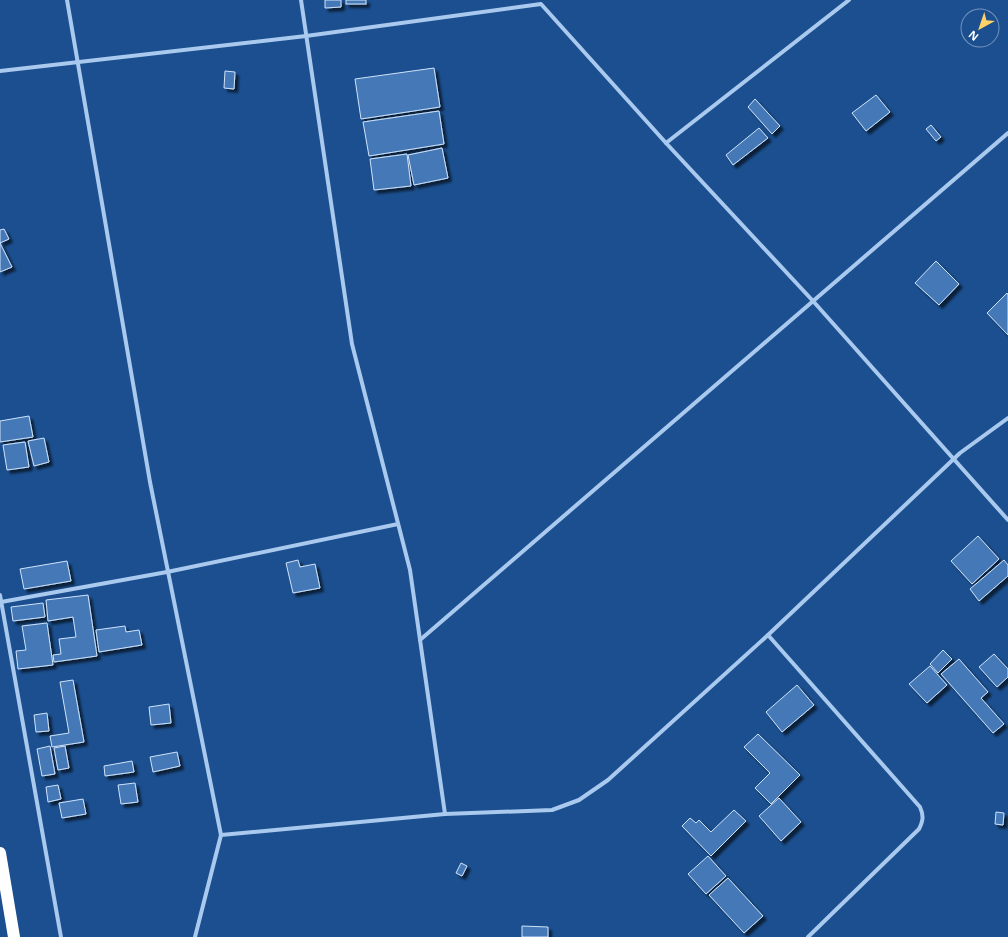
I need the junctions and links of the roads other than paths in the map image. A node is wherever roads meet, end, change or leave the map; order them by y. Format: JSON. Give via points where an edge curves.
{"nodes":[{"id":1,"x":67,"y":0,"type":"edge"},
{"id":2,"x":301,"y":0,"type":"edge"},
{"id":3,"x":849,"y":0,"type":"edge"},
{"id":4,"x":541,"y":2,"type":"edge"},
{"id":5,"x":306,"y":36,"type":"junction"},
{"id":6,"x":77,"y":63,"type":"junction"},
{"id":7,"x":0,"y":72,"type":"edge"},
{"id":8,"x":1008,"y":133,"type":"edge"},
{"id":9,"x":666,"y":143,"type":"junction"},
{"id":10,"x":813,"y":301,"type":"junction"},
{"id":11,"x":1008,"y":418,"type":"edge"},
{"id":12,"x":953,"y":460,"type":"junction"},
{"id":13,"x":1008,"y":520,"type":"edge"},
{"id":14,"x":398,"y":524,"type":"junction"},
{"id":15,"x":167,"y":572,"type":"junction"},
{"id":16,"x":0,"y":595,"type":"edge"},
{"id":17,"x":1,"y":602,"type":"junction"},
{"id":18,"x":768,"y":635,"type":"junction"},
{"id":19,"x":420,"y":640,"type":"junction"},
{"id":20,"x":445,"y":814,"type":"junction"},
{"id":21,"x":221,"y":836,"type":"junction"},
{"id":22,"x":0,"y":853,"type":"edge"},
{"id":23,"x":14,"y":937,"type":"edge"},
{"id":24,"x":61,"y":937,"type":"edge"},
{"id":25,"x":195,"y":937,"type":"edge"},
{"id":26,"x":808,"y":937,"type":"edge"}],
"edges":[{"from":1,"to":6,"type":"street"},
{"from":2,"to":5,"type":"street"},
{"from":3,"to":9,"type":"street"},
{"from":4,"to":5,"type":"street"},
{"from":4,"to":9,"type":"street"},
{"from":5,"to":6,"type":"street"},
{"from":5,"to":14,"type":"street","via":[[352,344]]},
{"from":6,"to":7,"type":"street"},
{"from":6,"to":15,"type":"street"},
{"from":8,"to":10,"type":"street"},
{"from":9,"to":10,"type":"street"},
{"from":10,"to":12,"type":"street"},
{"from":10,"to":19,"type":"street"},
{"from":11,"to":12,"type":"street"},
{"from":12,"to":13,"type":"street"},
{"from":12,"to":18,"type":"street"},
{"from":14,"to":15,"type":"street"},
{"from":14,"to":19,"type":"street","via":[[410,570]]},
{"from":15,"to":17,"type":"street"},
{"from":15,"to":21,"type":"street"},
{"from":16,"to":17,"type":"street"},
{"from":17,"to":24,"type":"street"},
{"from":18,"to":20,"type":"street","via":[[608,780],[579,800],[552,810]]},
{"from":18,"to":26,"type":"street","via":[[923,814],[923,822],[919,829]]},
{"from":19,"to":20,"type":"street"},
{"from":20,"to":21,"type":"street"},
{"from":21,"to":25,"type":"street"},
{"from":22,"to":23,"type":"highway"}]}
